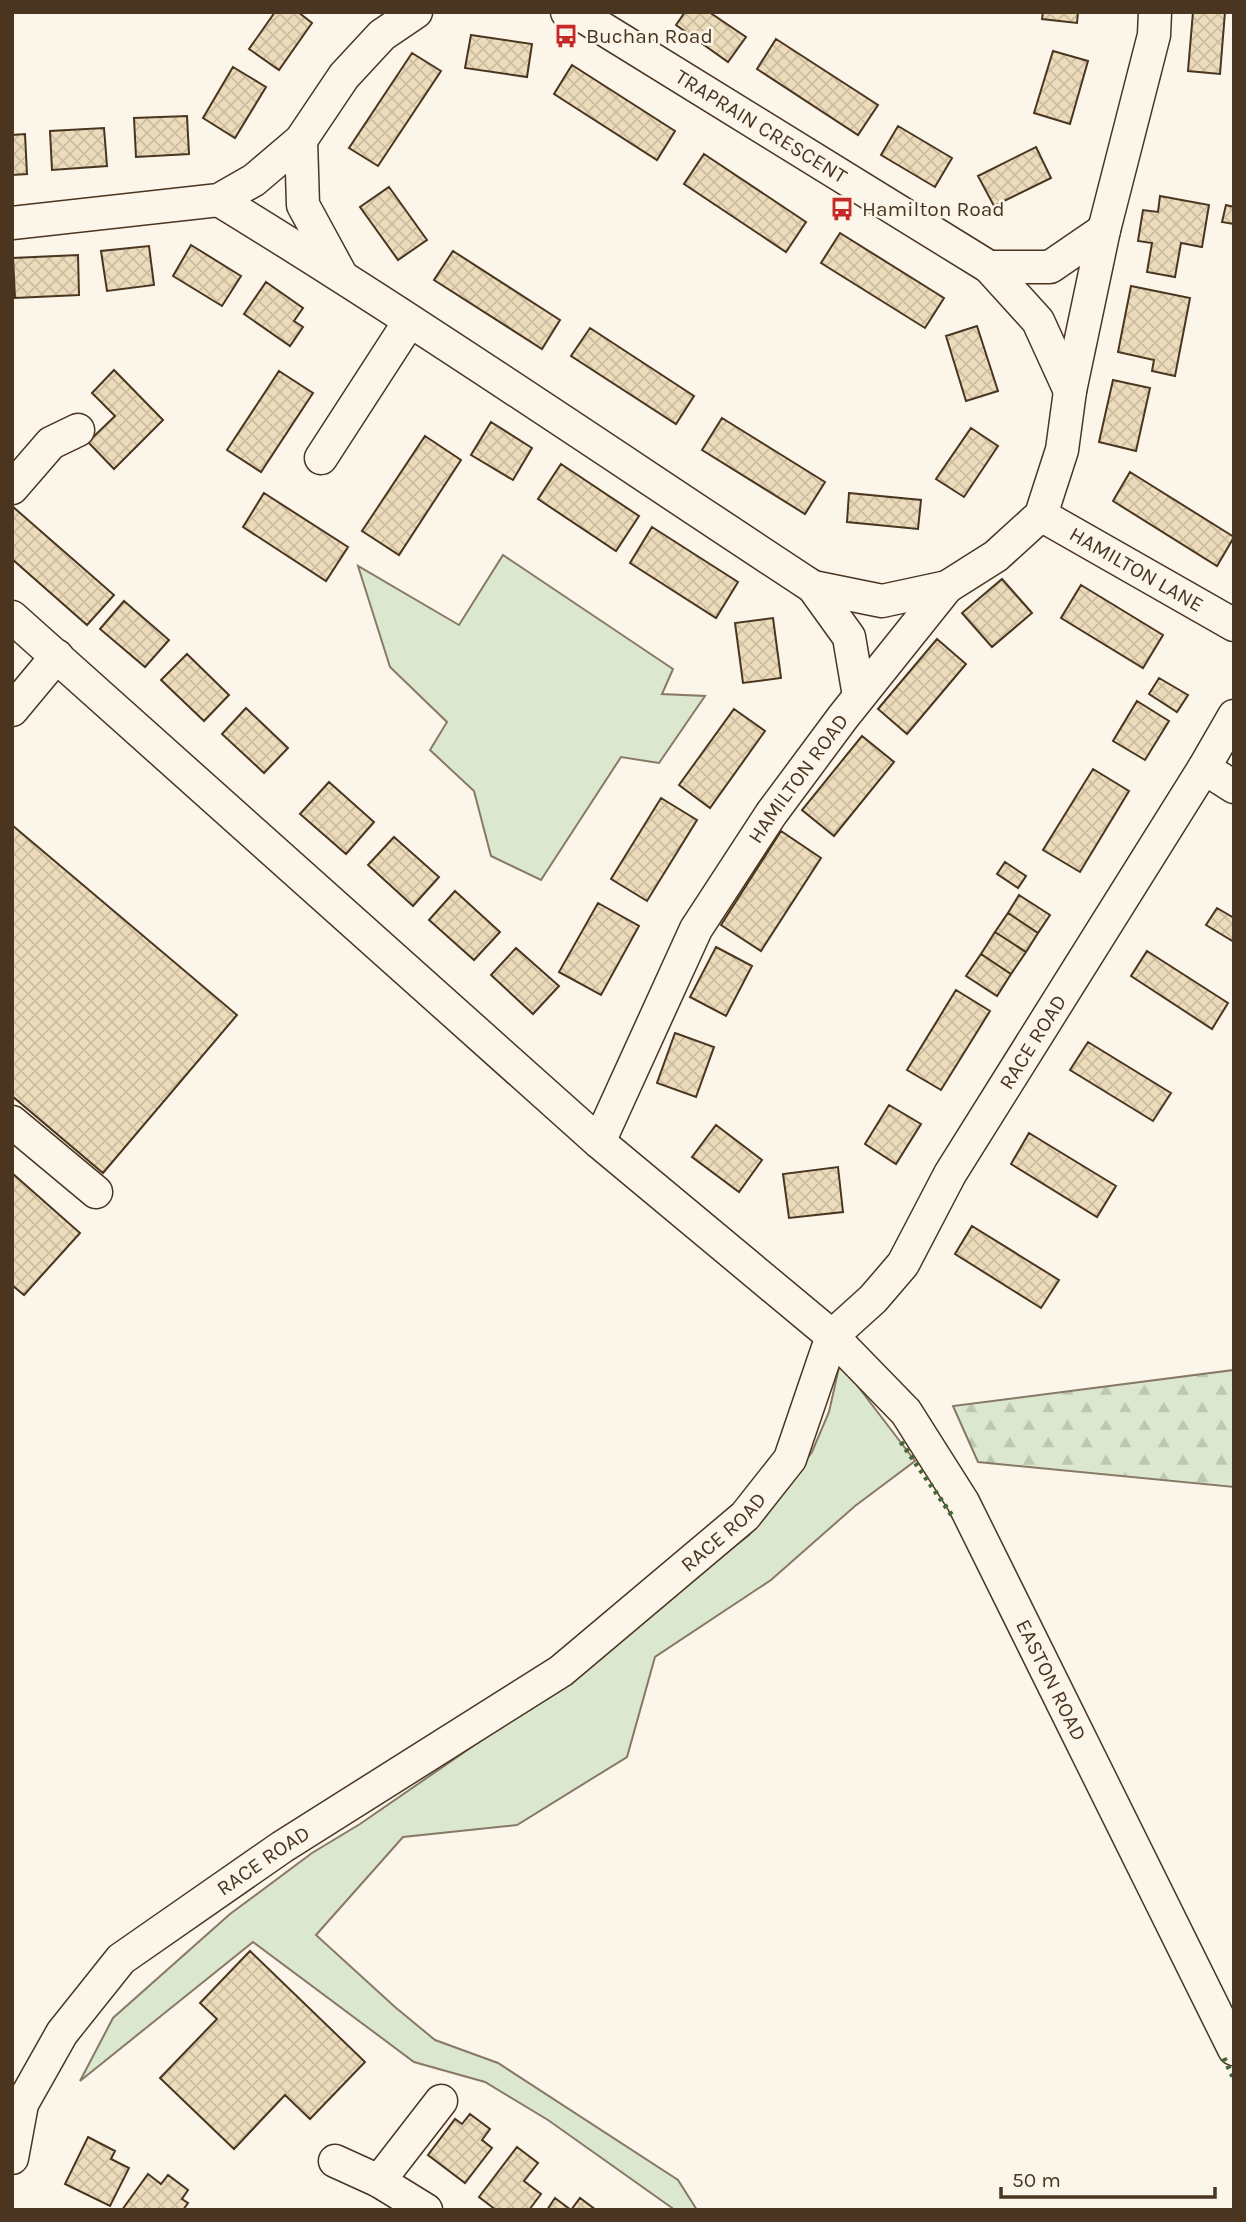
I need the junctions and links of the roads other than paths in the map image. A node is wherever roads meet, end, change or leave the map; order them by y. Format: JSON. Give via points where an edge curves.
{"nodes":[{"id":1,"x":416,"y":12,"type":"edge"},
{"id":2,"x":567,"y":12,"type":"edge"},
{"id":3,"x":1155,"y":12,"type":"edge"},
{"id":4,"x":301,"y":140,"type":"junction"},
{"id":5,"x":219,"y":200,"type":"junction"},
{"id":6,"x":12,"y":223,"type":"edge"},
{"id":7,"x":1104,"y":230,"type":"junction"},
{"id":8,"x":989,"y":267,"type":"junction"},
{"id":9,"x":341,"y":275,"type":"junction"},
{"id":10,"x":409,"y":322,"type":"junction"},
{"id":11,"x":1070,"y":391,"type":"junction"},
{"id":12,"x":78,"y":430,"type":"dead end"},
{"id":13,"x":321,"y":458,"type":"dead end"},
{"id":14,"x":12,"y":488,"type":"edge"},
{"id":15,"x":1041,"y":514,"type":"junction"},
{"id":16,"x":813,"y":587,"type":"junction"},
{"id":17,"x":947,"y":587,"type":"junction"},
{"id":18,"x":12,"y":617,"type":"edge"},
{"id":19,"x":1234,"y":625,"type":"edge"},
{"id":20,"x":57,"y":656,"type":"junction"},
{"id":21,"x":859,"y":696,"type":"junction"},
{"id":22,"x":12,"y":710,"type":"edge"},
{"id":23,"x":1234,"y":716,"type":"edge"},
{"id":24,"x":1204,"y":768,"type":"junction"},
{"id":25,"x":1234,"y":787,"type":"edge"},
{"id":26,"x":12,"y":1122,"type":"edge"},
{"id":27,"x":599,"y":1142,"type":"junction"},
{"id":28,"x":96,"y":1192,"type":"dead end"},
{"id":29,"x":832,"y":1336,"type":"junction"},
{"id":30,"x":1234,"y":2049,"type":"edge"},
{"id":31,"x":442,"y":2101,"type":"dead end"},
{"id":32,"x":12,"y":2158,"type":"edge"},
{"id":33,"x":335,"y":2161,"type":"dead end"},
{"id":34,"x":379,"y":2181,"type":"junction"},
{"id":35,"x":426,"y":2210,"type":"edge"}],
"edges":[{"from":1,"to":4,"type":"street","via":[[382,35],[344,76]]},
{"from":2,"to":8,"type":"street","name":"TRAPRAIN CRESCENT","via":[[584,18]]},
{"from":3,"to":7,"type":"street","name":"HAMILTON ROAD","via":[[1154,35]]},
{"from":4,"to":5,"type":"street","via":[[254,180]]},
{"from":4,"to":9,"type":"street","via":[[303,205]]},
{"from":5,"to":6,"type":"street"},
{"from":5,"to":9,"type":"street"},
{"from":7,"to":8,"type":"street","via":[[1051,267]]},
{"from":7,"to":11,"type":"street","name":"HAMILTON ROAD"},
{"from":8,"to":11,"type":"street","name":"TRAPRAIN CRESCENT","via":[[1038,321]]},
{"from":9,"to":10,"type":"street"},
{"from":10,"to":13,"type":"street"},
{"from":10,"to":16,"type":"street"},
{"from":11,"to":15,"type":"street","name":"HAMILTON ROAD","via":[[1062,450]]},
{"from":12,"to":14,"type":"street","via":[[51,443]]},
{"from":15,"to":17,"type":"street","name":"HAMILTON ROAD","via":[[996,556]]},
{"from":15,"to":19,"type":"street","name":"HAMILTON LANE"},
{"from":16,"to":17,"type":"street","via":[[882,601]]},
{"from":16,"to":21,"type":"street","via":[[849,637]]},
{"from":17,"to":21,"type":"street","name":"HAMILTON ROAD"},
{"from":18,"to":20,"type":"street","name":"EASTON ROAD"},
{"from":20,"to":22,"type":"street"},
{"from":20,"to":27,"type":"street","name":"EASTON ROAD"},
{"from":21,"to":27,"type":"street","name":"HAMILTON ROAD","via":[[771,814],[696,929]]},
{"from":23,"to":24,"type":"street","name":"RACE ROAD"},
{"from":24,"to":25,"type":"street"},
{"from":24,"to":29,"type":"street","name":"RACE ROAD","via":[[950,1174],[903,1264]]},
{"from":26,"to":28,"type":"street"},
{"from":27,"to":29,"type":"street","name":"EASTON ROAD"},
{"from":29,"to":30,"type":"street","name":"EASTON ROAD","via":[[906,1412],[963,1502]]},
{"from":29,"to":32,"type":"street","name":"RACE ROAD","via":[[790,1459],[745,1517],[561,1671],[282,1847],[121,1959],[62,2033],[22,2104]]},
{"from":31,"to":34,"type":"street"},
{"from":33,"to":34,"type":"street"},
{"from":34,"to":35,"type":"street"}]}
